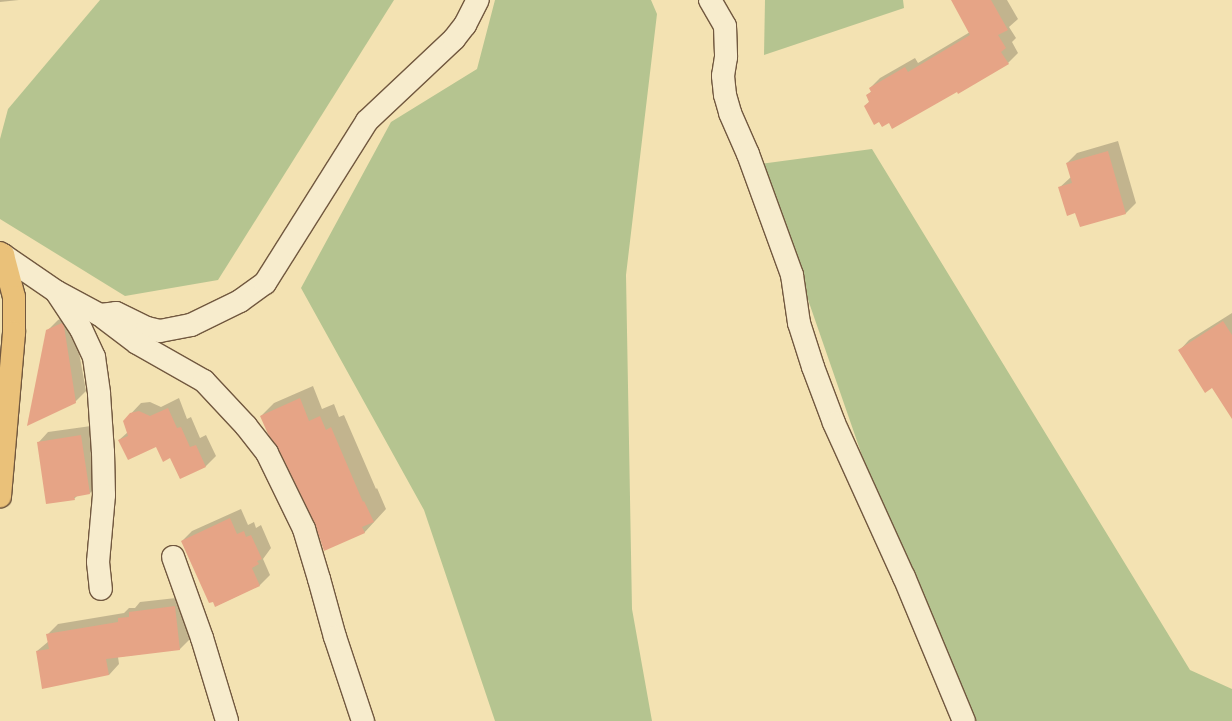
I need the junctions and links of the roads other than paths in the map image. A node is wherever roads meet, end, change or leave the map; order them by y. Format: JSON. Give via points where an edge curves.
{"nodes":[{"id":1,"x":478,"y":0,"type":"edge"},
{"id":2,"x":710,"y":0,"type":"edge"},
{"id":3,"x":1,"y":254,"type":"edge"},
{"id":4,"x":56,"y":292,"type":"junction"},
{"id":5,"x":100,"y":315,"type":"junction"},
{"id":6,"x":0,"y":477,"type":"edge"},
{"id":7,"x":0,"y":496,"type":"edge"},
{"id":8,"x":173,"y":556,"type":"dead end"},
{"id":9,"x":101,"y":589,"type":"dead end"},
{"id":10,"x":227,"y":721,"type":"edge"},
{"id":11,"x":363,"y":721,"type":"edge"},
{"id":12,"x":964,"y":721,"type":"edge"}],
"edges":[{"from":1,"to":5,"type":"street","via":[[465,25],[454,39],[367,121],[265,283],[240,300],[177,329],[160,331],[147,328],[116,313]]},
{"from":2,"to":12,"type":"street","via":[[725,26],[726,58],[723,76],[730,113],[748,154],[792,275],[800,323],[813,367],[834,423],[904,577]]},
{"from":3,"to":4,"type":"street"},
{"from":3,"to":6,"type":"main road","via":[[14,297],[14,333]]},
{"from":4,"to":5,"type":"street"},
{"from":4,"to":9,"type":"street","via":[[81,330],[94,357],[103,452],[104,495],[98,562]]},
{"from":5,"to":11,"type":"street","via":[[137,343],[204,381],[267,453],[304,529],[334,638]]},
{"from":6,"to":7,"type":"main road"},
{"from":8,"to":10,"type":"street","via":[[202,638]]}]}
